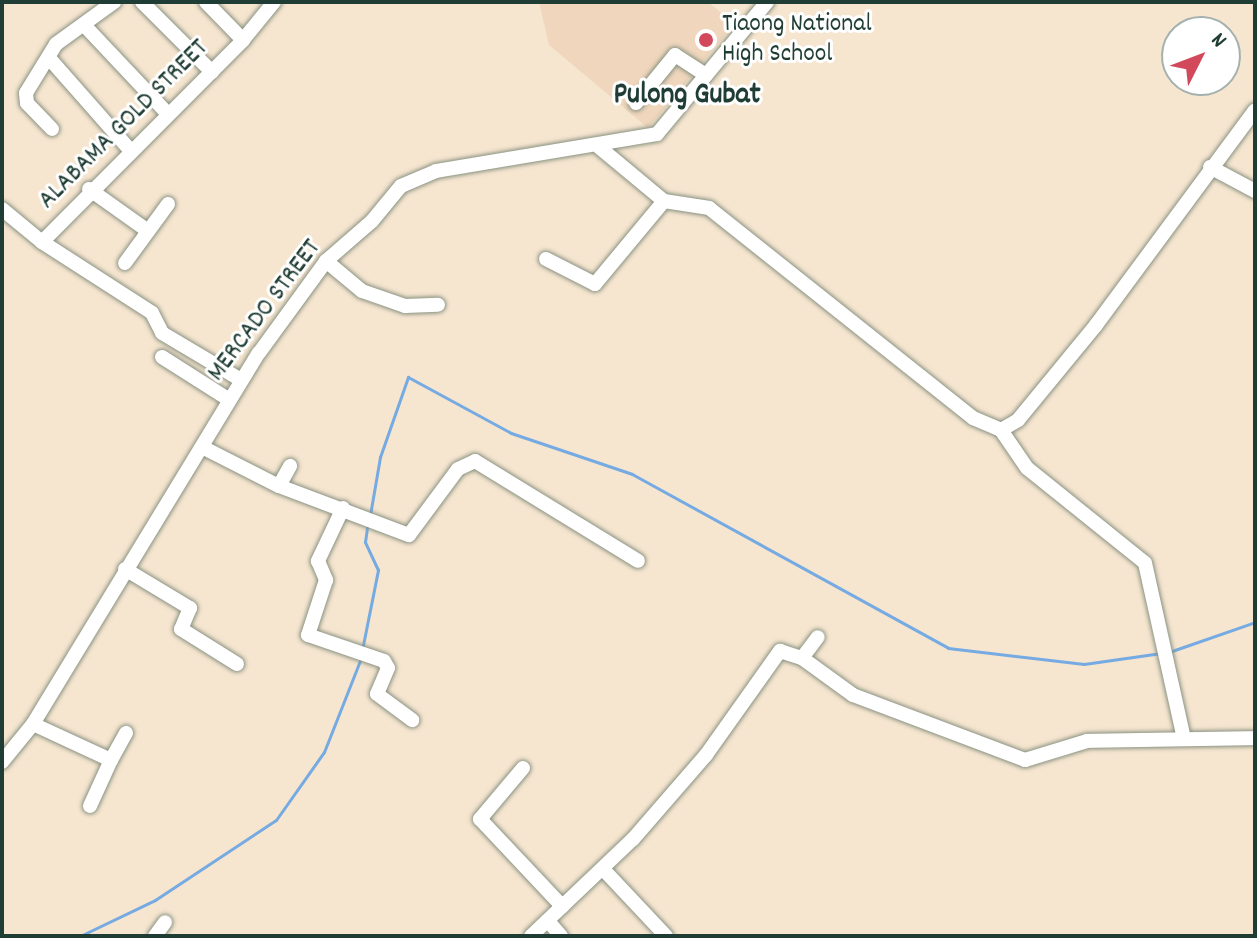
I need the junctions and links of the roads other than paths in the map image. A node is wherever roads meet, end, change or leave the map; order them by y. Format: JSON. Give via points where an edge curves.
{"nodes":[{"id":1,"x":114,"y":2,"type":"edge"},
{"id":2,"x":142,"y":2,"type":"edge"},
{"id":3,"x":206,"y":2,"type":"edge"},
{"id":4,"x":274,"y":2,"type":"edge"},
{"id":5,"x":767,"y":2,"type":"edge"},
{"id":6,"x":85,"y":26,"type":"junction"},
{"id":7,"x":243,"y":40,"type":"junction"},
{"id":8,"x":49,"y":58,"type":"junction"},
{"id":9,"x":212,"y":72,"type":"junction"},
{"id":10,"x":706,"y":75,"type":"junction"},
{"id":11,"x":636,"y":103,"type":"dead end"},
{"id":12,"x":1255,"y":110,"type":"edge"},
{"id":13,"x":167,"y":113,"type":"junction"},
{"id":14,"x":52,"y":129,"type":"dead end"},
{"id":15,"x":599,"y":147,"type":"junction"},
{"id":16,"x":132,"y":152,"type":"junction"},
{"id":17,"x":1210,"y":167,"type":"junction"},
{"id":18,"x":89,"y":189,"type":"junction"},
{"id":19,"x":1255,"y":191,"type":"edge"},
{"id":20,"x":664,"y":201,"type":"junction"},
{"id":21,"x":168,"y":204,"type":"dead end"},
{"id":22,"x":2,"y":209,"type":"edge"},
{"id":23,"x":148,"y":231,"type":"junction"},
{"id":24,"x":42,"y":242,"type":"junction"},
{"id":25,"x":546,"y":259,"type":"dead end"},
{"id":26,"x":326,"y":261,"type":"junction"},
{"id":27,"x":125,"y":263,"type":"dead end"},
{"id":28,"x":438,"y":305,"type":"dead end"},
{"id":29,"x":162,"y":357,"type":"dead end"},
{"id":30,"x":241,"y":380,"type":"junction"},
{"id":31,"x":228,"y":399,"type":"junction"},
{"id":32,"x":1001,"y":430,"type":"junction"},
{"id":33,"x":202,"y":447,"type":"junction"},
{"id":34,"x":290,"y":466,"type":"dead end"},
{"id":35,"x":279,"y":486,"type":"junction"},
{"id":36,"x":343,"y":508,"type":"junction"},
{"id":37,"x":638,"y":561,"type":"dead end"},
{"id":38,"x":125,"y":569,"type":"junction"},
{"id":39,"x":818,"y":637,"type":"dead end"},
{"id":40,"x":802,"y":658,"type":"junction"},
{"id":41,"x":237,"y":664,"type":"dead end"},
{"id":42,"x":412,"y":720,"type":"dead end"},
{"id":43,"x":33,"y":724,"type":"junction"},
{"id":44,"x":126,"y":733,"type":"dead end"},
{"id":45,"x":1255,"y":738,"type":"edge"},
{"id":46,"x":1184,"y":739,"type":"junction"},
{"id":47,"x":111,"y":760,"type":"junction"},
{"id":48,"x":2,"y":762,"type":"edge"},
{"id":49,"x":523,"y":768,"type":"dead end"},
{"id":50,"x":90,"y":806,"type":"dead end"},
{"id":51,"x":603,"y":869,"type":"junction"},
{"id":52,"x":562,"y":906,"type":"junction"},
{"id":53,"x":548,"y":921,"type":"junction"},
{"id":54,"x":165,"y":922,"type":"dead end"},
{"id":55,"x":155,"y":936,"type":"edge"},
{"id":56,"x":531,"y":936,"type":"edge"},
{"id":57,"x":561,"y":936,"type":"edge"},
{"id":58,"x":666,"y":936,"type":"edge"}],
"edges":[{"from":1,"to":6,"type":"street"},
{"from":2,"to":9,"type":"street"},
{"from":3,"to":7,"type":"street"},
{"from":4,"to":7,"type":"street","name":"ALABAMA GOLD STREET"},
{"from":5,"to":10,"type":"street","name":"MERCADO STREET"},
{"from":6,"to":8,"type":"street","via":[[56,44]]},
{"from":6,"to":13,"type":"street"},
{"from":7,"to":9,"type":"street","name":"ALABAMA GOLD STREET"},
{"from":8,"to":14,"type":"street","via":[[25,99]]},
{"from":8,"to":16,"type":"street"},
{"from":9,"to":13,"type":"street","name":"ALABAMA GOLD STREET"},
{"from":10,"to":11,"type":"street","via":[[675,55]]},
{"from":10,"to":15,"type":"street","name":"MERCADO STREET","via":[[657,134]]},
{"from":12,"to":17,"type":"street"},
{"from":13,"to":16,"type":"street","name":"ALABAMA GOLD STREET"},
{"from":15,"to":20,"type":"street"},
{"from":15,"to":26,"type":"street","name":"MERCADO STREET","via":[[436,171],[401,186],[372,221]]},
{"from":16,"to":18,"type":"street","name":"ALABAMA GOLD STREET"},
{"from":17,"to":19,"type":"street"},
{"from":17,"to":32,"type":"street","via":[[1096,325],[1018,420]]},
{"from":18,"to":23,"type":"street"},
{"from":18,"to":24,"type":"street","name":"ALABAMA GOLD STREET"},
{"from":20,"to":25,"type":"street","via":[[595,284]]},
{"from":20,"to":32,"type":"street","via":[[709,208],[973,418]]},
{"from":21,"to":23,"type":"street"},
{"from":22,"to":24,"type":"street","name":"ALABAMA GOLD STREET"},
{"from":23,"to":27,"type":"street"},
{"from":24,"to":30,"type":"street","via":[[152,313],[162,333]]},
{"from":26,"to":28,"type":"street","via":[[362,291],[405,306]]},
{"from":26,"to":30,"type":"street","name":"MERCADO STREET"},
{"from":29,"to":31,"type":"street"},
{"from":30,"to":31,"type":"street","name":"MERCADO STREET"},
{"from":31,"to":33,"type":"street","name":"MERCADO STREET"},
{"from":32,"to":46,"type":"street","via":[[1027,468],[1145,563]]},
{"from":33,"to":35,"type":"street"},
{"from":33,"to":38,"type":"street","name":"MERCADO STREET"},
{"from":34,"to":35,"type":"street"},
{"from":35,"to":36,"type":"street"},
{"from":36,"to":37,"type":"street","via":[[409,535],[458,469],[475,461]]},
{"from":36,"to":42,"type":"street","via":[[318,561],[326,580],[308,635],[384,661],[388,668],[377,694]]},
{"from":38,"to":41,"type":"street","via":[[190,608],[181,629]]},
{"from":38,"to":43,"type":"street","name":"MERCADO STREET"},
{"from":39,"to":40,"type":"street"},
{"from":40,"to":46,"type":"street","via":[[853,695],[1025,760],[1087,741]]},
{"from":40,"to":51,"type":"street","via":[[776,653],[706,755]]},
{"from":43,"to":47,"type":"street"},
{"from":43,"to":48,"type":"street","name":"MERCADO STREET"},
{"from":44,"to":47,"type":"street"},
{"from":45,"to":46,"type":"street"},
{"from":47,"to":50,"type":"street"},
{"from":49,"to":52,"type":"street","via":[[480,819]]},
{"from":51,"to":52,"type":"street"},
{"from":51,"to":58,"type":"street"},
{"from":52,"to":53,"type":"street"},
{"from":53,"to":56,"type":"street"},
{"from":53,"to":57,"type":"street"},
{"from":54,"to":55,"type":"street"}]}
